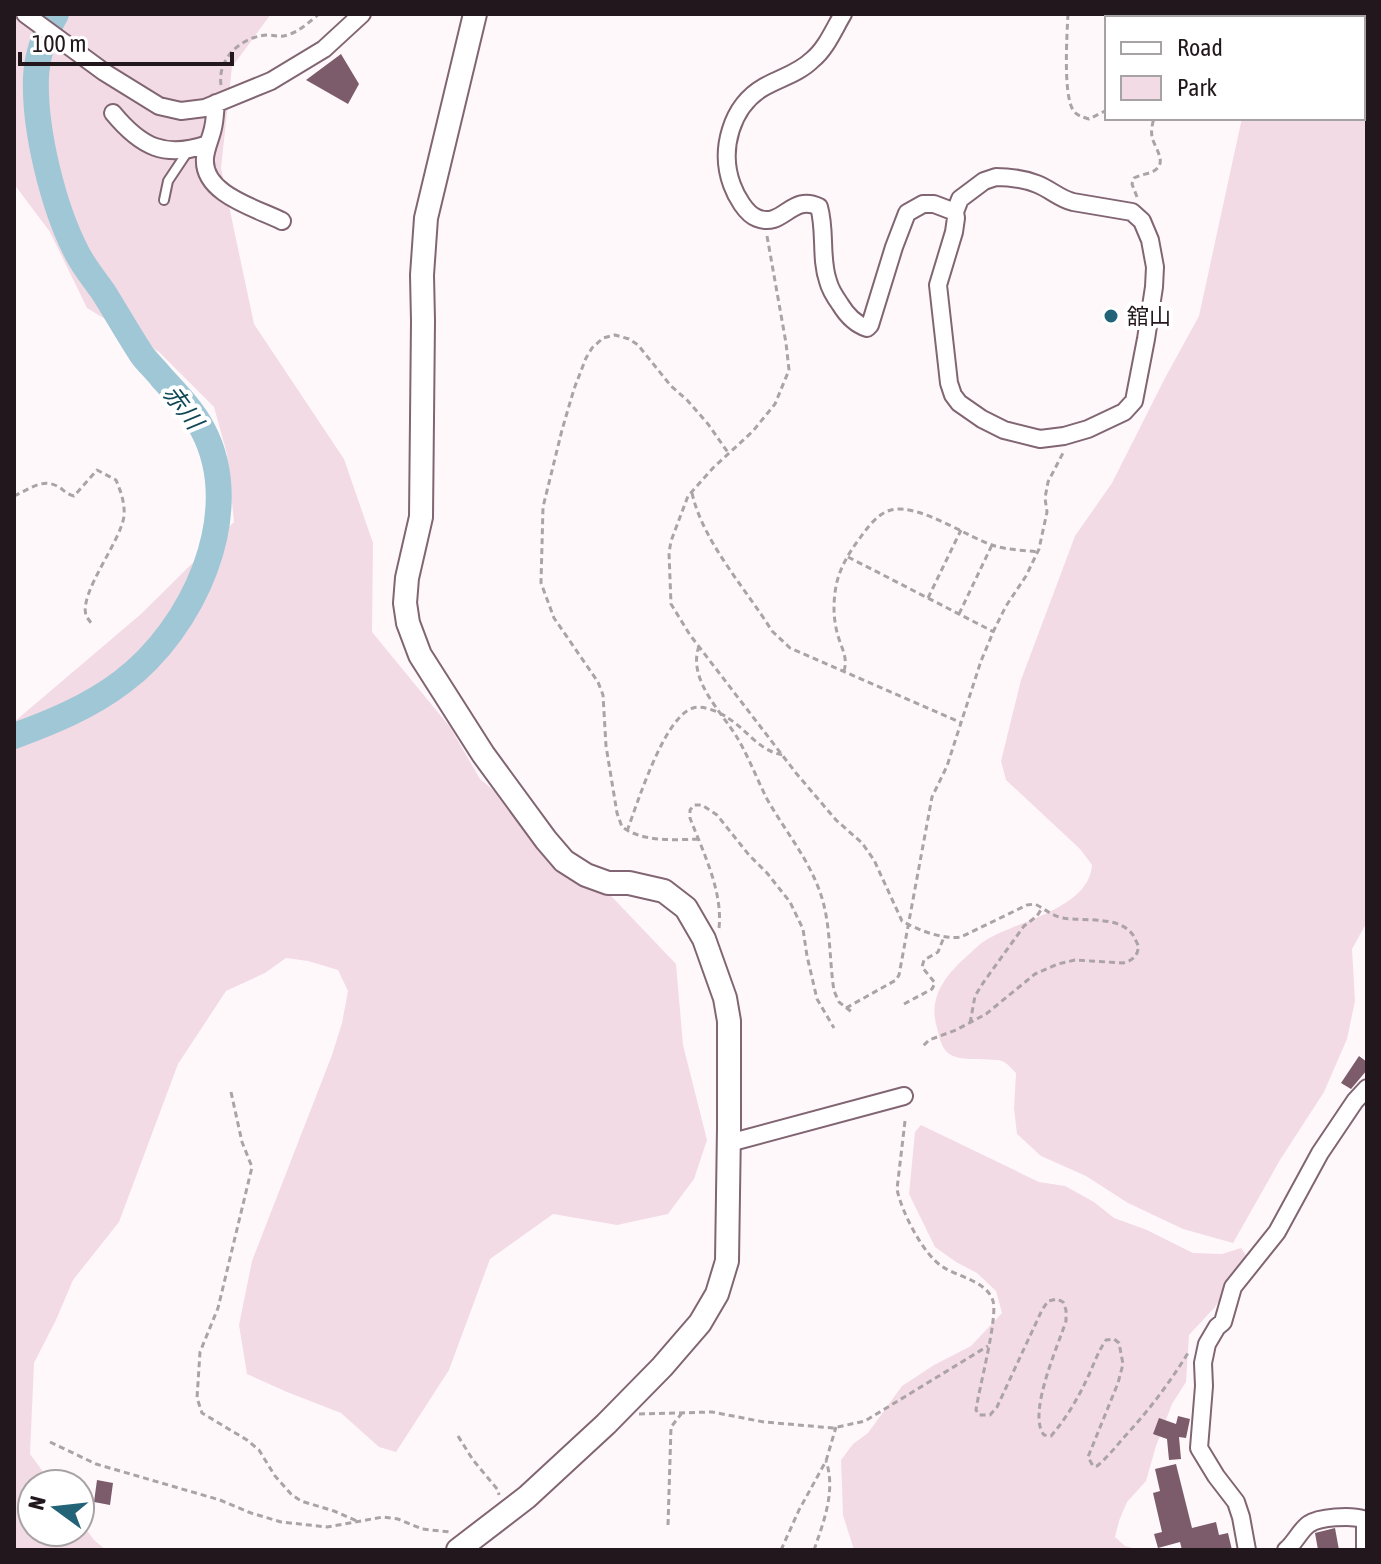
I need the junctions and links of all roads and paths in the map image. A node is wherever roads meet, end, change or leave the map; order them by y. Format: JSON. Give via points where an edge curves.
{"nodes":[{"id":1,"x":25,"y":14,"type":"edge"},
{"id":2,"x":319,"y":14,"type":"edge"},
{"id":3,"x":362,"y":14,"type":"edge"},
{"id":4,"x":475,"y":14,"type":"edge"},
{"id":5,"x":843,"y":14,"type":"edge"},
{"id":6,"x":1068,"y":14,"type":"edge"},
{"id":7,"x":221,"y":101,"type":"junction"},
{"id":8,"x":1105,"y":111,"type":"edge"},
{"id":9,"x":113,"y":113,"type":"dead end"},
{"id":10,"x":1153,"y":120,"type":"edge"},
{"id":11,"x":208,"y":144,"type":"junction"},
{"id":12,"x":188,"y":151,"type":"junction"},
{"id":13,"x":164,"y":200,"type":"dead end"},
{"id":14,"x":955,"y":212,"type":"junction"},
{"id":15,"x":1140,"y":219,"type":"junction"},
{"id":16,"x":764,"y":220,"type":"junction"},
{"id":17,"x":282,"y":221,"type":"dead end"},
{"id":18,"x":1074,"y":433,"type":"junction"},
{"id":19,"x":729,"y":454,"type":"junction"},
{"id":20,"x":692,"y":492,"type":"junction"},
{"id":21,"x":14,"y":496,"type":"edge"},
{"id":22,"x":961,"y":530,"type":"junction"},
{"id":23,"x":992,"y":545,"type":"junction"},
{"id":24,"x":1038,"y":552,"type":"junction"},
{"id":25,"x":848,"y":556,"type":"junction"},
{"id":26,"x":928,"y":598,"type":"junction"},
{"id":27,"x":959,"y":614,"type":"junction"},
{"id":28,"x":93,"y":625,"type":"dead end"},
{"id":29,"x":994,"y":632,"type":"junction"},
{"id":30,"x":699,"y":646,"type":"junction"},
{"id":31,"x":844,"y":671,"type":"junction"},
{"id":32,"x":720,"y":714,"type":"junction"},
{"id":33,"x":962,"y":723,"type":"junction"},
{"id":34,"x":783,"y":755,"type":"junction"},
{"id":35,"x":627,"y":831,"type":"junction"},
{"id":36,"x":698,"y":839,"type":"junction"},
{"id":37,"x":1042,"y":908,"type":"junction"},
{"id":38,"x":909,"y":925,"type":"junction"},
{"id":39,"x":944,"y":937,"type":"junction"},
{"id":40,"x":705,"y":942,"type":"junction"},
{"id":41,"x":904,"y":1004,"type":"dead end"},
{"id":42,"x":846,"y":1008,"type":"junction"},
{"id":43,"x":853,"y":1013,"type":"dead end"},
{"id":44,"x":970,"y":1023,"type":"junction"},
{"id":45,"x":834,"y":1028,"type":"dead end"},
{"id":46,"x":923,"y":1046,"type":"dead end"},
{"id":47,"x":1367,"y":1088,"type":"edge"},
{"id":48,"x":231,"y":1092,"type":"dead end"},
{"id":49,"x":904,"y":1096,"type":"dead end"},
{"id":50,"x":905,"y":1121,"type":"dead end"},
{"id":51,"x":729,"y":1143,"type":"junction"},
{"id":52,"x":988,"y":1346,"type":"junction"},
{"id":53,"x":1191,"y":1349,"type":"dead end"},
{"id":54,"x":619,"y":1410,"type":"junction"},
{"id":55,"x":683,"y":1413,"type":"junction"},
{"id":56,"x":836,"y":1427,"type":"junction"},
{"id":57,"x":458,"y":1436,"type":"dead end"},
{"id":58,"x":50,"y":1442,"type":"dead end"},
{"id":59,"x":826,"y":1461,"type":"junction"},
{"id":60,"x":357,"y":1521,"type":"junction"},
{"id":61,"x":494,"y":1522,"type":"junction"},
{"id":62,"x":668,"y":1525,"type":"dead end"},
{"id":63,"x":466,"y":1544,"type":"edge"},
{"id":64,"x":781,"y":1550,"type":"edge"},
{"id":65,"x":814,"y":1550,"type":"edge"},
{"id":66,"x":1247,"y":1550,"type":"edge"},
{"id":67,"x":1286,"y":1550,"type":"edge"},
{"id":68,"x":1365,"y":1550,"type":"edge"}],
"edges":[{"from":1,"to":7,"type":"street","via":[[159,106],[196,110]]},
{"from":2,"to":7,"type":"path","via":[[282,37],[241,43],[224,60]]},
{"from":3,"to":7,"type":"street","via":[[324,49],[271,81]]},
{"from":4,"to":40,"type":"street","via":[[426,218],[421,517],[407,578],[408,623],[420,655],[483,754],[564,861],[608,883],[664,891],[686,908]]},
{"from":5,"to":16,"type":"street","via":[[814,59],[754,93],[731,126],[731,182],[749,213]]},
{"from":6,"to":8,"type":"path","via":[[1069,101],[1080,117],[1089,119]]},
{"from":7,"to":11,"type":"street"},
{"from":9,"to":12,"type":"street","via":[[146,144]]},
{"from":10,"to":15,"type":"path","via":[[1160,165],[1132,184]]},
{"from":11,"to":12,"type":"street"},
{"from":11,"to":17,"type":"street","via":[[206,172],[217,187]]},
{"from":12,"to":13,"type":"lane","via":[[168,181]]},
{"from":14,"to":15,"type":"street","via":[[960,199],[984,181],[1007,177],[1037,184],[1065,200],[1132,212]]},
{"from":14,"to":16,"type":"street","via":[[923,204],[907,213],[867,328],[845,313],[829,284],[819,207],[803,202]]},
{"from":14,"to":18,"type":"street","via":[[938,285],[953,395],[1004,430],[1040,439]]},
{"from":15,"to":18,"type":"street","via":[[1155,267],[1134,401],[1124,412]]},
{"from":16,"to":19,"type":"path","via":[[789,370],[775,404]]},
{"from":18,"to":24,"type":"path","via":[[1048,482]]},
{"from":19,"to":20,"type":"path"},
{"from":19,"to":35,"type":"path","via":[[638,345],[615,335],[592,348],[574,389],[543,507],[541,583],[554,618],[603,695],[617,813]]},
{"from":20,"to":30,"type":"path","via":[[671,541],[671,604]]},
{"from":20,"to":31,"type":"path","via":[[713,542],[772,631],[790,648]]},
{"from":21,"to":28,"type":"path","via":[[44,483],[74,496],[97,470],[116,480],[124,520],[85,606]]},
{"from":22,"to":23,"type":"path"},
{"from":22,"to":25,"type":"path","via":[[892,510],[867,529]]},
{"from":22,"to":26,"type":"path"},
{"from":23,"to":24,"type":"path"},
{"from":23,"to":27,"type":"path"},
{"from":24,"to":29,"type":"path"},
{"from":25,"to":26,"type":"path"},
{"from":25,"to":31,"type":"path","via":[[838,578],[834,614],[847,662]]},
{"from":26,"to":27,"type":"path"},
{"from":27,"to":29,"type":"path"},
{"from":29,"to":33,"type":"path"},
{"from":30,"to":32,"type":"path","via":[[702,683]]},
{"from":30,"to":34,"type":"path"},
{"from":31,"to":33,"type":"path"},
{"from":32,"to":34,"type":"path","via":[[773,754]]},
{"from":32,"to":35,"type":"path","via":[[702,707],[680,717],[664,739]]},
{"from":32,"to":42,"type":"path","via":[[810,867],[826,914],[834,991]]},
{"from":33,"to":38,"type":"path","via":[[932,797]]},
{"from":34,"to":38,"type":"path","via":[[862,843],[902,921]]},
{"from":35,"to":36,"type":"path","via":[[659,839]]},
{"from":36,"to":40,"type":"path","via":[[721,910],[717,934]]},
{"from":36,"to":45,"type":"path","via":[[690,810],[702,805],[717,815],[790,902],[803,929],[817,999]]},
{"from":37,"to":39,"type":"path","via":[[1027,905],[961,937]]},
{"from":37,"to":44,"type":"path","via":[[983,983]]},
{"from":37,"to":44,"type":"path","via":[[1063,918],[1122,925],[1133,932],[1139,946],[1136,956],[1123,963],[1058,964],[1035,974]]},
{"from":38,"to":39,"type":"path"},
{"from":38,"to":42,"type":"path","via":[[896,980]]},
{"from":39,"to":41,"type":"path","via":[[938,952],[922,967],[935,983],[932,989]]},
{"from":40,"to":51,"type":"street","via":[[729,1021]]},
{"from":42,"to":43,"type":"path"},
{"from":44,"to":46,"type":"path"},
{"from":47,"to":66,"type":"street","via":[[1320,1153],[1277,1232],[1233,1287],[1223,1322],[1207,1344],[1199,1448],[1236,1502]]},
{"from":48,"to":60,"type":"path","via":[[252,1167],[218,1308],[200,1352],[197,1398],[202,1413],[259,1450],[291,1494]]},
{"from":49,"to":51,"type":"street"},
{"from":50,"to":52,"type":"path","via":[[899,1198],[931,1257],[987,1290],[993,1300]]},
{"from":51,"to":54,"type":"street","via":[[727,1261],[717,1294],[700,1323]]},
{"from":52,"to":53,"type":"path","via":[[976,1410],[984,1416],[1006,1392],[1048,1301],[1063,1302],[1066,1321],[1039,1415],[1039,1429],[1051,1436],[1106,1340],[1119,1343],[1123,1364],[1088,1457],[1093,1466],[1140,1420]]},
{"from":52,"to":56,"type":"path","via":[[865,1421]]},
{"from":54,"to":55,"type":"path"},
{"from":54,"to":61,"type":"street"},
{"from":55,"to":56,"type":"path"},
{"from":55,"to":62,"type":"path","via":[[671,1427]]},
{"from":56,"to":59,"type":"path"},
{"from":57,"to":61,"type":"path","via":[[498,1490]]},
{"from":58,"to":60,"type":"path","via":[[96,1464],[281,1522],[327,1527]]},
{"from":59,"to":64,"type":"path"},
{"from":59,"to":65,"type":"path","via":[[830,1491]]},
{"from":60,"to":63,"type":"path","via":[[398,1519],[449,1532]]},
{"from":61,"to":63,"type":"street"},
{"from":67,"to":68,"type":"street","via":[[1308,1525],[1356,1517],[1365,1524]]}]}
